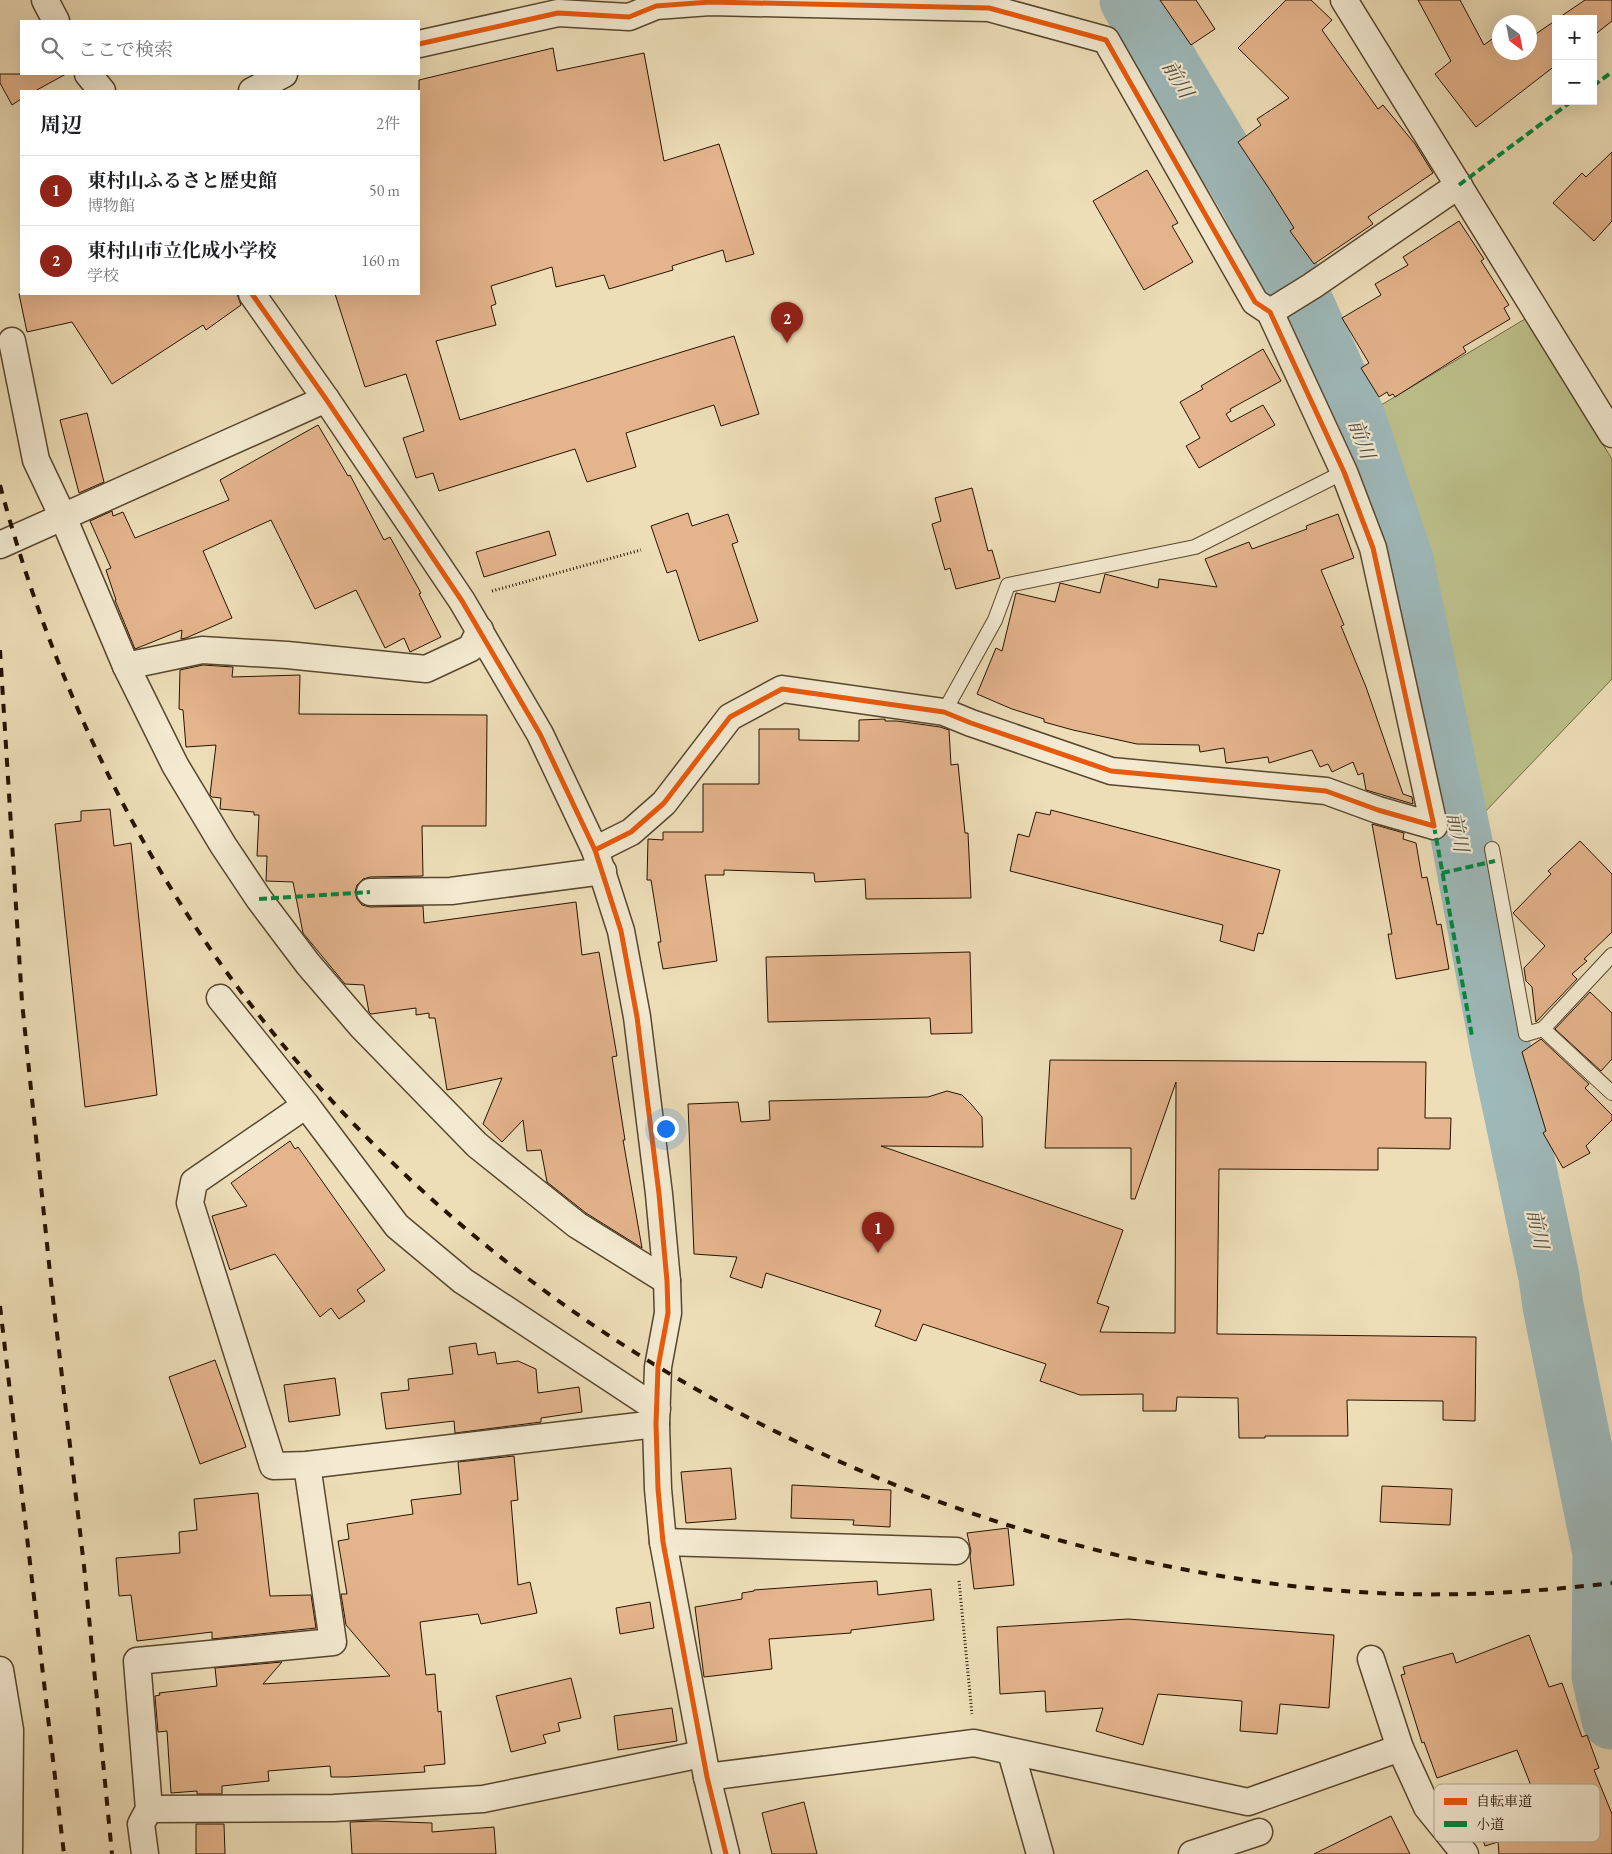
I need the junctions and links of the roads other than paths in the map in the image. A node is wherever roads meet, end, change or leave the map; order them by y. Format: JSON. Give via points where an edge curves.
{"nodes":[{"id":1,"x":44,"y":0,"type":"edge"},
{"id":2,"x":1344,"y":0,"type":"edge"},
{"id":3,"x":655,"y":3,"type":"edge"},
{"id":4,"x":55,"y":20,"type":"edge"},
{"id":5,"x":420,"y":44,"type":"edge"},
{"id":6,"x":89,"y":75,"type":"edge"},
{"id":7,"x":282,"y":75,"type":"edge"},
{"id":8,"x":101,"y":90,"type":"edge"},
{"id":9,"x":254,"y":90,"type":"edge"},
{"id":10,"x":1459,"y":185,"type":"junction"},
{"id":11,"x":253,"y":295,"type":"edge"},
{"id":12,"x":1270,"y":312,"type":"junction"},
{"id":13,"x":12,"y":341,"type":"dead end"},
{"id":14,"x":326,"y":399,"type":"junction"},
{"id":15,"x":1612,"y":434,"type":"edge"},
{"id":16,"x":1344,"y":472,"type":"junction"},
{"id":17,"x":63,"y":516,"type":"junction"},
{"id":18,"x":0,"y":546,"type":"edge"},
{"id":19,"x":480,"y":630,"type":"junction"},
{"id":20,"x":126,"y":666,"type":"junction"},
{"id":21,"x":944,"y":712,"type":"junction"},
{"id":22,"x":1492,"y":848,"type":"dead end"},
{"id":23,"x":599,"y":861,"type":"junction"},
{"id":24,"x":370,"y":892,"type":"dead end"},
{"id":25,"x":1612,"y":954,"type":"edge"},
{"id":26,"x":220,"y":998,"type":"dead end"},
{"id":27,"x":1543,"y":1029,"type":"junction"},
{"id":28,"x":1612,"y":1093,"type":"edge"},
{"id":29,"x":306,"y":1105,"type":"junction"},
{"id":30,"x":667,"y":1281,"type":"junction"},
{"id":31,"x":657,"y":1417,"type":"junction"},
{"id":32,"x":307,"y":1465,"type":"junction"},
{"id":33,"x":663,"y":1542,"type":"junction"},
{"id":34,"x":956,"y":1550,"type":"road end"},
{"id":35,"x":1370,"y":1659,"type":"dead end"},
{"id":36,"x":0,"y":1670,"type":"edge"},
{"id":37,"x":1400,"y":1748,"type":"junction"},
{"id":38,"x":1011,"y":1752,"type":"junction"},
{"id":39,"x":705,"y":1766,"type":"junction"},
{"id":40,"x":1248,"y":1802,"type":"junction"},
{"id":41,"x":149,"y":1809,"type":"junction"},
{"id":42,"x":1434,"y":1816,"type":"edge"},
{"id":43,"x":1455,"y":1842,"type":"edge"},
{"id":44,"x":1262,"y":1843,"type":"edge"},
{"id":45,"x":9,"y":1854,"type":"edge"},
{"id":46,"x":144,"y":1854,"type":"edge"},
{"id":47,"x":726,"y":1854,"type":"edge"},
{"id":48,"x":1040,"y":1854,"type":"edge"},
{"id":49,"x":1192,"y":1854,"type":"edge"},
{"id":50,"x":1465,"y":1854,"type":"edge"}],
"edges":[{"from":1,"to":4,"type":"street"},
{"from":2,"to":10,"type":"street"},
{"from":3,"to":5,"type":"street","via":[[629,17],[558,13]]},
{"from":3,"to":12,"type":"street","via":[[989,8],[1106,40],[1255,302]]},
{"from":6,"to":8,"type":"street"},
{"from":7,"to":9,"type":"street"},
{"from":10,"to":12,"type":"street"},
{"from":10,"to":15,"type":"street"},
{"from":11,"to":14,"type":"street"},
{"from":12,"to":16,"type":"street"},
{"from":13,"to":17,"type":"street","via":[[36,460]]},
{"from":14,"to":17,"type":"street"},
{"from":14,"to":19,"type":"street"},
{"from":16,"to":21,"type":"lane","via":[[1195,547],[1008,585],[995,620]]},
{"from":16,"to":21,"type":"street","via":[[1373,548],[1434,826],[1326,791],[1111,771]]},
{"from":17,"to":18,"type":"street"},
{"from":17,"to":20,"type":"street"},
{"from":19,"to":20,"type":"street","via":[[471,648],[426,669],[202,650]]},
{"from":19,"to":23,"type":"street","via":[[540,734]]},
{"from":20,"to":30,"type":"street","via":[[175,765],[223,845],[308,964],[363,1028],[477,1145],[577,1225]]},
{"from":21,"to":23,"type":"street","via":[[782,689],[730,717],[664,803]]},
{"from":22,"to":27,"type":"lane","via":[[1526,1034]]},
{"from":23,"to":24,"type":"street","via":[[451,891]]},
{"from":23,"to":30,"type":"street","via":[[621,931],[637,1017]]},
{"from":25,"to":27,"type":"lane"},
{"from":26,"to":29,"type":"street"},
{"from":27,"to":28,"type":"lane"},
{"from":29,"to":31,"type":"street","via":[[397,1226],[463,1281]]},
{"from":29,"to":32,"type":"street","via":[[194,1182],[190,1203],[273,1466]]},
{"from":30,"to":31,"type":"street","via":[[668,1313],[658,1367]]},
{"from":31,"to":32,"type":"street"},
{"from":31,"to":33,"type":"street"},
{"from":32,"to":41,"type":"street","via":[[333,1642],[137,1661]]},
{"from":33,"to":34,"type":"street"},
{"from":33,"to":39,"type":"street"},
{"from":35,"to":37,"type":"street"},
{"from":36,"to":45,"type":"street","via":[[10,1730]]},
{"from":37,"to":40,"type":"street"},
{"from":37,"to":42,"type":"street"},
{"from":38,"to":39,"type":"street","via":[[974,1743]]},
{"from":38,"to":40,"type":"street"},
{"from":38,"to":48,"type":"street"},
{"from":39,"to":41,"type":"street","via":[[483,1799],[334,1808]]},
{"from":39,"to":47,"type":"street"},
{"from":40,"to":44,"type":"street"},
{"from":41,"to":46,"type":"street","via":[[141,1824]]},
{"from":43,"to":50,"type":"street"},
{"from":44,"to":49,"type":"street"}]}
